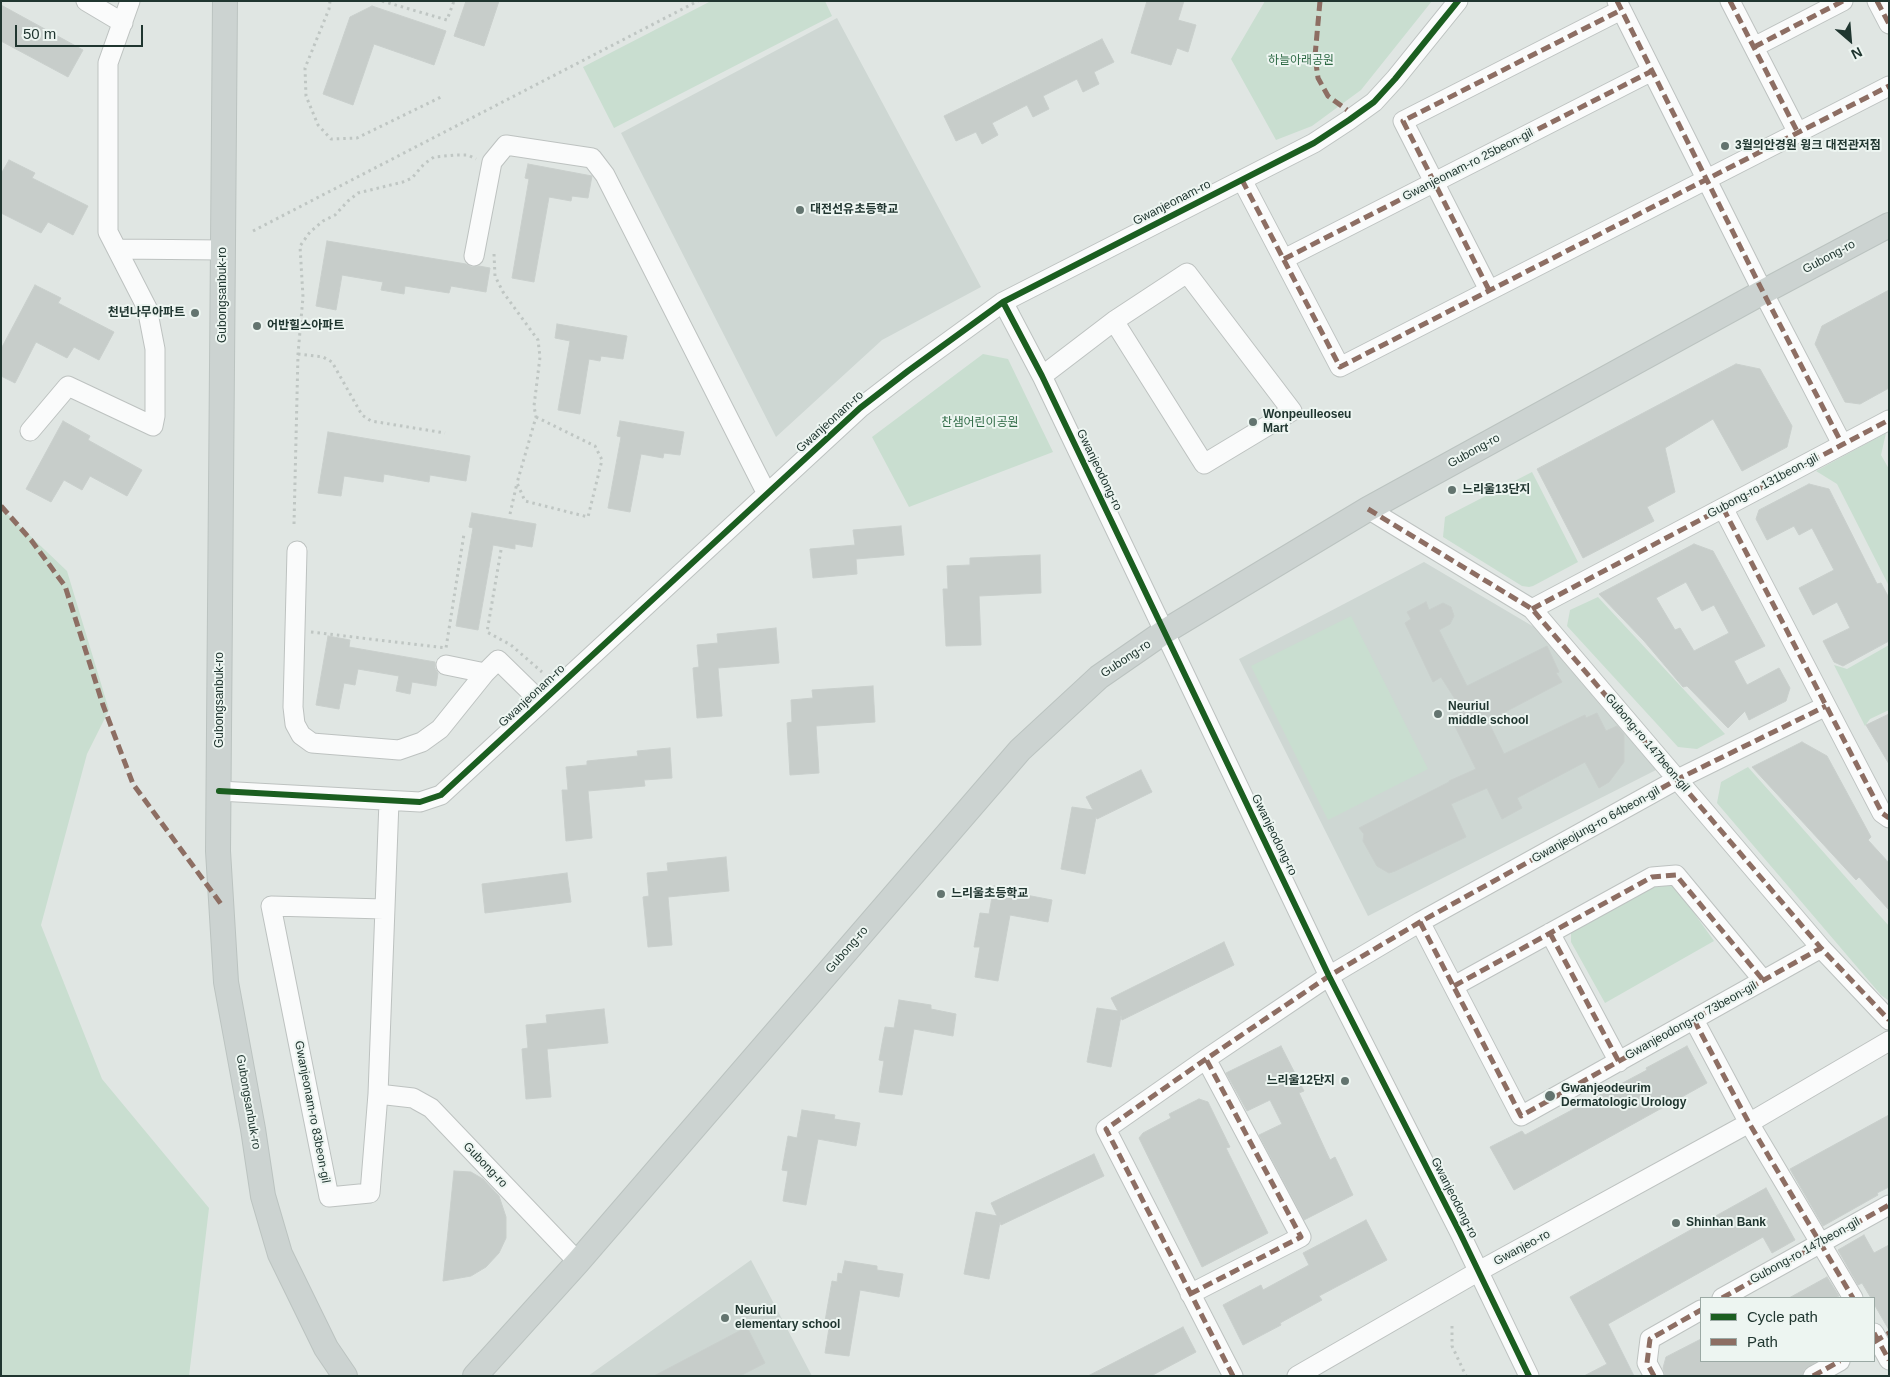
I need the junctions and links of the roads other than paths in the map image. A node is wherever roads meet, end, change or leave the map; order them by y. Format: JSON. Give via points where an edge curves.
{"nodes":[{"id":1,"x":86,"y":1,"type":"edge"},
{"id":2,"x":130,"y":1,"type":"edge"},
{"id":3,"x":224,"y":1,"type":"edge"},
{"id":4,"x":1458,"y":1,"type":"edge"},
{"id":5,"x":1730,"y":1,"type":"edge"},
{"id":6,"x":1843,"y":1,"type":"edge"},
{"id":7,"x":1877,"y":1,"type":"edge"},
{"id":8,"x":1620,"y":4,"type":"edge"},
{"id":9,"x":123,"y":23,"type":"junction"},
{"id":10,"x":1889,"y":24,"type":"edge"},
{"id":11,"x":1754,"y":47,"type":"junction"},
{"id":12,"x":1652,"y":71,"type":"junction"},
{"id":13,"x":1889,"y":86,"type":"edge"},
{"id":14,"x":1798,"y":133,"type":"junction"},
{"id":15,"x":1706,"y":179,"type":"junction"},
{"id":16,"x":1242,"y":180,"type":"junction"},
{"id":17,"x":1434,"y":182,"type":"junction"},
{"id":18,"x":1889,"y":225,"type":"edge"},
{"id":19,"x":117,"y":249,"type":"junction"},
{"id":20,"x":223,"y":250,"type":"junction"},
{"id":21,"x":474,"y":256,"type":"dead end"},
{"id":22,"x":1284,"y":259,"type":"junction"},
{"id":23,"x":1489,"y":290,"type":"junction"},
{"id":24,"x":1763,"y":292,"type":"junction"},
{"id":25,"x":1003,"y":302,"type":"junction"},
{"id":26,"x":1114,"y":321,"type":"junction"},
{"id":27,"x":1042,"y":376,"type":"junction"},
{"id":28,"x":1889,"y":420,"type":"edge"},
{"id":29,"x":30,"y":431,"type":"dead end"},
{"id":30,"x":1842,"y":444,"type":"junction"},
{"id":31,"x":767,"y":494,"type":"junction"},
{"id":32,"x":1723,"y":508,"type":"junction"},
{"id":33,"x":1368,"y":509,"type":"junction"},
{"id":34,"x":297,"y":551,"type":"dead end"},
{"id":35,"x":1532,"y":609,"type":"junction"},
{"id":36,"x":1164,"y":632,"type":"junction"},
{"id":37,"x":446,"y":665,"type":"dead end"},
{"id":38,"x":485,"y":673,"type":"junction"},
{"id":39,"x":541,"y":702,"type":"junction"},
{"id":40,"x":1826,"y":706,"type":"junction"},
{"id":41,"x":1678,"y":779,"type":"junction"},
{"id":42,"x":219,"y":791,"type":"junction"},
{"id":43,"x":389,"y":801,"type":"junction"},
{"id":44,"x":1889,"y":818,"type":"edge"},
{"id":45,"x":384,"y":909,"type":"junction"},
{"id":46,"x":1420,"y":922,"type":"junction"},
{"id":47,"x":1550,"y":933,"type":"junction"},
{"id":48,"x":1821,"y":948,"type":"junction"},
{"id":49,"x":1329,"y":976,"type":"junction"},
{"id":50,"x":1763,"y":980,"type":"junction"},
{"id":51,"x":1454,"y":986,"type":"junction"},
{"id":52,"x":1694,"y":1020,"type":"junction"},
{"id":53,"x":1889,"y":1020,"type":"edge"},
{"id":54,"x":1889,"y":1042,"type":"edge"},
{"id":55,"x":1206,"y":1059,"type":"junction"},
{"id":56,"x":1619,"y":1062,"type":"junction"},
{"id":57,"x":378,"y":1094,"type":"junction"},
{"id":58,"x":1749,"y":1123,"type":"junction"},
{"id":59,"x":1889,"y":1204,"type":"edge"},
{"id":60,"x":1820,"y":1243,"type":"junction"},
{"id":61,"x":578,"y":1262,"type":"junction"},
{"id":62,"x":1479,"y":1271,"type":"junction"},
{"id":63,"x":1190,"y":1294,"type":"junction"},
{"id":64,"x":1724,"y":1297,"type":"edge"},
{"id":65,"x":1852,"y":1297,"type":"edge"},
{"id":66,"x":1700,"y":1311,"type":"edge"},
{"id":67,"x":1879,"y":1337,"type":"edge"},
{"id":68,"x":1889,"y":1360,"type":"edge"},
{"id":69,"x":1838,"y":1362,"type":"edge"},
{"id":70,"x":345,"y":1376,"type":"edge"},
{"id":71,"x":475,"y":1376,"type":"edge"},
{"id":72,"x":1233,"y":1376,"type":"edge"},
{"id":73,"x":1297,"y":1376,"type":"edge"},
{"id":74,"x":1530,"y":1376,"type":"edge"},
{"id":75,"x":1654,"y":1376,"type":"edge"},
{"id":76,"x":1813,"y":1376,"type":"edge"}],
"edges":[{"from":1,"to":9,"type":"street"},
{"from":2,"to":9,"type":"street"},
{"from":3,"to":20,"type":"main road","name":"Gubongsanbuk-ro"},
{"from":4,"to":16,"type":"street","name":"Gwanjeonam-ro","via":[[1374,102],[1314,143]]},
{"from":5,"to":11,"type":"street"},
{"from":6,"to":11,"type":"street"},
{"from":7,"to":10,"type":"street"},
{"from":8,"to":12,"type":"street"},
{"from":8,"to":17,"type":"street","via":[[1403,121]]},
{"from":9,"to":19,"type":"street","via":[[108,63],[108,232]]},
{"from":11,"to":14,"type":"street"},
{"from":12,"to":15,"type":"street"},
{"from":12,"to":17,"type":"street","name":"Gwanjeonam-ro 25beon-gil"},
{"from":13,"to":14,"type":"street"},
{"from":14,"to":15,"type":"street"},
{"from":15,"to":23,"type":"street"},
{"from":15,"to":24,"type":"street"},
{"from":16,"to":22,"type":"street"},
{"from":16,"to":25,"type":"street","name":"Gwanjeonam-ro"},
{"from":17,"to":22,"type":"street","name":"Gwanjeonam-ro 25beon-gil"},
{"from":17,"to":23,"type":"street"},
{"from":18,"to":24,"type":"main road","name":"Gubong-ro"},
{"from":19,"to":20,"type":"street"},
{"from":19,"to":29,"type":"street","via":[[147,308],[155,349],[153,426],[68,386]]},
{"from":20,"to":42,"type":"main road","name":"Gubongsanbuk-ro"},
{"from":21,"to":31,"type":"street","via":[[492,162],[506,145],[592,158],[605,175]]},
{"from":22,"to":23,"type":"street","via":[[1340,367]]},
{"from":24,"to":30,"type":"street"},
{"from":24,"to":33,"type":"main road","name":"Gubong-ro"},
{"from":25,"to":27,"type":"street","name":"Gwanjeodong-ro"},
{"from":25,"to":31,"type":"street","name":"Gwanjeonam-ro","via":[[860,408]]},
{"from":26,"to":26,"type":"street","via":[[1187,273],[1292,411],[1204,464]]},
{"from":26,"to":27,"type":"street"},
{"from":27,"to":36,"type":"street","name":"Gwanjeodong-ro"},
{"from":28,"to":30,"type":"street","name":"Gubong-ro 131beon-gil"},
{"from":30,"to":32,"type":"street","name":"Gubong-ro 131beon-gil"},
{"from":31,"to":39,"type":"street","name":"Gwanjeonam-ro"},
{"from":32,"to":35,"type":"street","name":"Gubong-ro 131beon-gil"},
{"from":32,"to":40,"type":"street"},
{"from":33,"to":35,"type":"street","name":"Gubong-ro 147beon-gil"},
{"from":33,"to":36,"type":"main road","name":"Gubong-ro"},
{"from":34,"to":38,"type":"street","via":[[292,707],[301,735],[312,743],[399,750],[411,747],[432,737]]},
{"from":35,"to":41,"type":"street","name":"Gubong-ro 147beon-gil"},
{"from":36,"to":49,"type":"street","name":"Gwanjeodong-ro"},
{"from":36,"to":61,"type":"main road","name":"Gubong-ro","via":[[1099,677],[1020,750]]},
{"from":37,"to":38,"type":"street"},
{"from":38,"to":39,"type":"street","via":[[498,660]]},
{"from":39,"to":43,"type":"street","name":"Gwanjeonam-ro","via":[[440,795],[420,802]]},
{"from":40,"to":41,"type":"street","name":"Gwanjeojung-ro 64beon-gil"},
{"from":40,"to":44,"type":"street","via":[[1882,813]]},
{"from":41,"to":46,"type":"street","name":"Gwanjeojung-ro 64beon-gil"},
{"from":41,"to":48,"type":"street","name":"Gubong-ro 147beon-gil"},
{"from":42,"to":43,"type":"street","name":"Gwanjeonam-ro"},
{"from":42,"to":70,"type":"main road","name":"Gubongsanbuk-ro","via":[[218,851],[226,982],[263,1196],[280,1254],[326,1348]]},
{"from":43,"to":45,"type":"street","name":"Gwanjeonam-ro 83beon-gil"},
{"from":45,"to":57,"type":"street","name":"Gwanjeonam-ro 83beon-gil"},
{"from":45,"to":57,"type":"street","name":"Gwanjeonam-ro 83beon-gil","via":[[271,906],[329,1197],[370,1193]]},
{"from":46,"to":49,"type":"street","name":"Gwanjeojung-ro 64beon-gil"},
{"from":46,"to":51,"type":"street"},
{"from":47,"to":50,"type":"street","name":"Gwanjeodong-ro 73beon-gil","via":[[1652,877],[1676,875]]},
{"from":47,"to":51,"type":"street","name":"Gwanjeodong-ro 73beon-gil"},
{"from":47,"to":56,"type":"street","name":"Gwanjeodong-ro 73beon-gil"},
{"from":48,"to":50,"type":"street","name":"Gwanjeodong-ro 73beon-gil"},
{"from":48,"to":53,"type":"street","name":"Gubong-ro 147beon-gil"},
{"from":49,"to":55,"type":"street"},
{"from":49,"to":62,"type":"street","name":"Gwanjeodong-ro"},
{"from":50,"to":52,"type":"street","name":"Gwanjeodong-ro 73beon-gil"},
{"from":51,"to":56,"type":"street","name":"Gwanjeodong-ro 73beon-gil","via":[[1520,1116]]},
{"from":52,"to":56,"type":"street","name":"Gwanjeodong-ro 73beon-gil"},
{"from":52,"to":58,"type":"street"},
{"from":54,"to":58,"type":"street","name":"Gwanjeo-ro"},
{"from":55,"to":63,"type":"street","via":[[1106,1129]]},
{"from":55,"to":63,"type":"street","via":[[1301,1237]]},
{"from":57,"to":61,"type":"street","name":"Gubong-ro","via":[[413,1098],[431,1108]]},
{"from":58,"to":60,"type":"street"},
{"from":58,"to":62,"type":"street","name":"Gwanjeo-ro"},
{"from":59,"to":60,"type":"street","name":"Gubong-ro 147beon-gil"},
{"from":60,"to":64,"type":"street","name":"Gubong-ro 147beon-gil"},
{"from":60,"to":65,"type":"street"},
{"from":61,"to":71,"type":"main road","name":"Gubong-ro"},
{"from":62,"to":73,"type":"street","name":"Gwanjeo-ro"},
{"from":62,"to":74,"type":"street","name":"Gwanjeodong-ro"},
{"from":63,"to":72,"type":"street"},
{"from":66,"to":75,"type":"street","via":[[1650,1339],[1647,1363]]},
{"from":67,"to":68,"type":"street"},
{"from":69,"to":76,"type":"street"}]}
